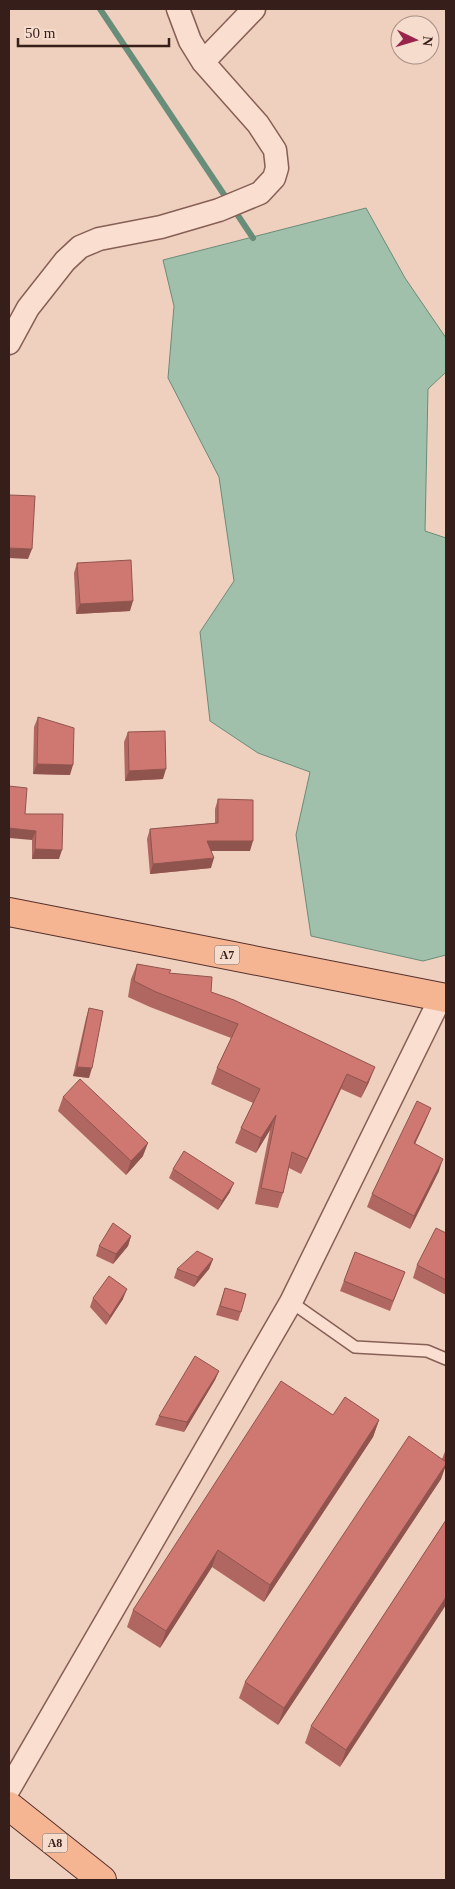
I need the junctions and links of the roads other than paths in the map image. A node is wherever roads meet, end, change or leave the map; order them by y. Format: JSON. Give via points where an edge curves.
{"nodes":[{"id":1,"x":178,"y":9,"type":"edge"},
{"id":2,"x":254,"y":9,"type":"edge"},
{"id":3,"x":203,"y":62,"type":"junction"},
{"id":4,"x":9,"y":343,"type":"edge"},
{"id":5,"x":9,"y":912,"type":"edge"},
{"id":6,"x":443,"y":997,"type":"edge"},
{"id":7,"x":291,"y":1302,"type":"junction"},
{"id":8,"x":446,"y":1359,"type":"edge"},
{"id":9,"x":9,"y":1789,"type":"edge"},
{"id":10,"x":9,"y":1806,"type":"edge"},
{"id":11,"x":102,"y":1880,"type":"edge"}],
"edges":[{"from":1,"to":3,"type":"street","via":[[190,41]]},
{"from":2,"to":3,"type":"street"},
{"from":3,"to":4,"type":"street","via":[[258,124],[275,150],[278,168],[274,178],[260,193],[219,210],[161,227],[99,239],[80,247],[28,308]]},
{"from":5,"to":6,"type":"main road","number":"A7"},
{"from":6,"to":7,"type":"street"},
{"from":7,"to":8,"type":"lane","via":[[355,1347],[427,1351]]},
{"from":7,"to":9,"type":"street"},
{"from":10,"to":11,"type":"main road","number":"A8"}]}
